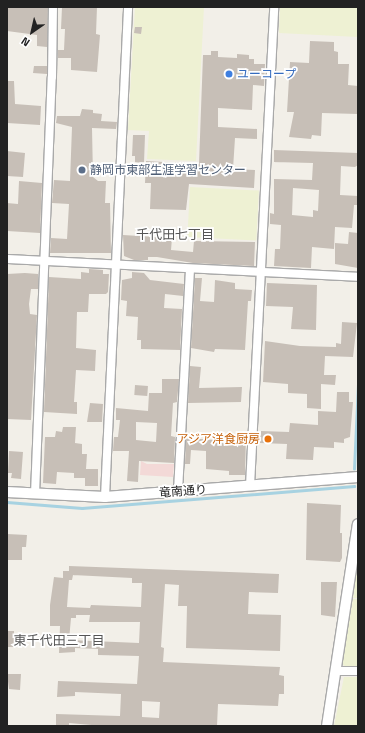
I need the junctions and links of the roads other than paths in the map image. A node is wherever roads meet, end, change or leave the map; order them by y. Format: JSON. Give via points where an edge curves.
{"nodes":[{"id":1,"x":53,"y":7,"type":"edge"},
{"id":2,"x":128,"y":7,"type":"edge"},
{"id":3,"x":274,"y":7,"type":"edge"},
{"id":4,"x":7,"y":259,"type":"edge"},
{"id":5,"x":45,"y":261,"type":"junction"},
{"id":6,"x":117,"y":265,"type":"junction"},
{"id":7,"x":190,"y":269,"type":"junction"},
{"id":8,"x":261,"y":272,"type":"junction"},
{"id":9,"x":358,"y":277,"type":"edge"},
{"id":10,"x":358,"y":477,"type":"edge"},
{"id":11,"x":250,"y":486,"type":"junction"},
{"id":12,"x":178,"y":491,"type":"junction"},
{"id":13,"x":7,"y":492,"type":"edge"},
{"id":14,"x":35,"y":494,"type":"junction"},
{"id":15,"x":105,"y":497,"type":"junction"},
{"id":16,"x":358,"y":527,"type":"edge"},
{"id":17,"x":336,"y":671,"type":"junction"},
{"id":18,"x":358,"y":671,"type":"edge"},
{"id":19,"x":327,"y":726,"type":"edge"}],
"edges":[{"from":1,"to":5,"type":"street"},
{"from":2,"to":6,"type":"street"},
{"from":3,"to":8,"type":"street"},
{"from":4,"to":5,"type":"street"},
{"from":5,"to":6,"type":"street"},
{"from":5,"to":14,"type":"street"},
{"from":6,"to":7,"type":"street"},
{"from":6,"to":15,"type":"street"},
{"from":7,"to":8,"type":"street"},
{"from":7,"to":12,"type":"street"},
{"from":8,"to":9,"type":"street"},
{"from":8,"to":11,"type":"street"},
{"from":10,"to":11,"type":"street","name":"竜南通り"},
{"from":11,"to":12,"type":"street","name":"竜南通り"},
{"from":12,"to":15,"type":"street","name":"竜南通り"},
{"from":13,"to":14,"type":"street","name":"竜南通り"},
{"from":14,"to":15,"type":"street","name":"竜南通り"},
{"from":16,"to":17,"type":"street"},
{"from":17,"to":18,"type":"street"},
{"from":17,"to":19,"type":"street"}]}
